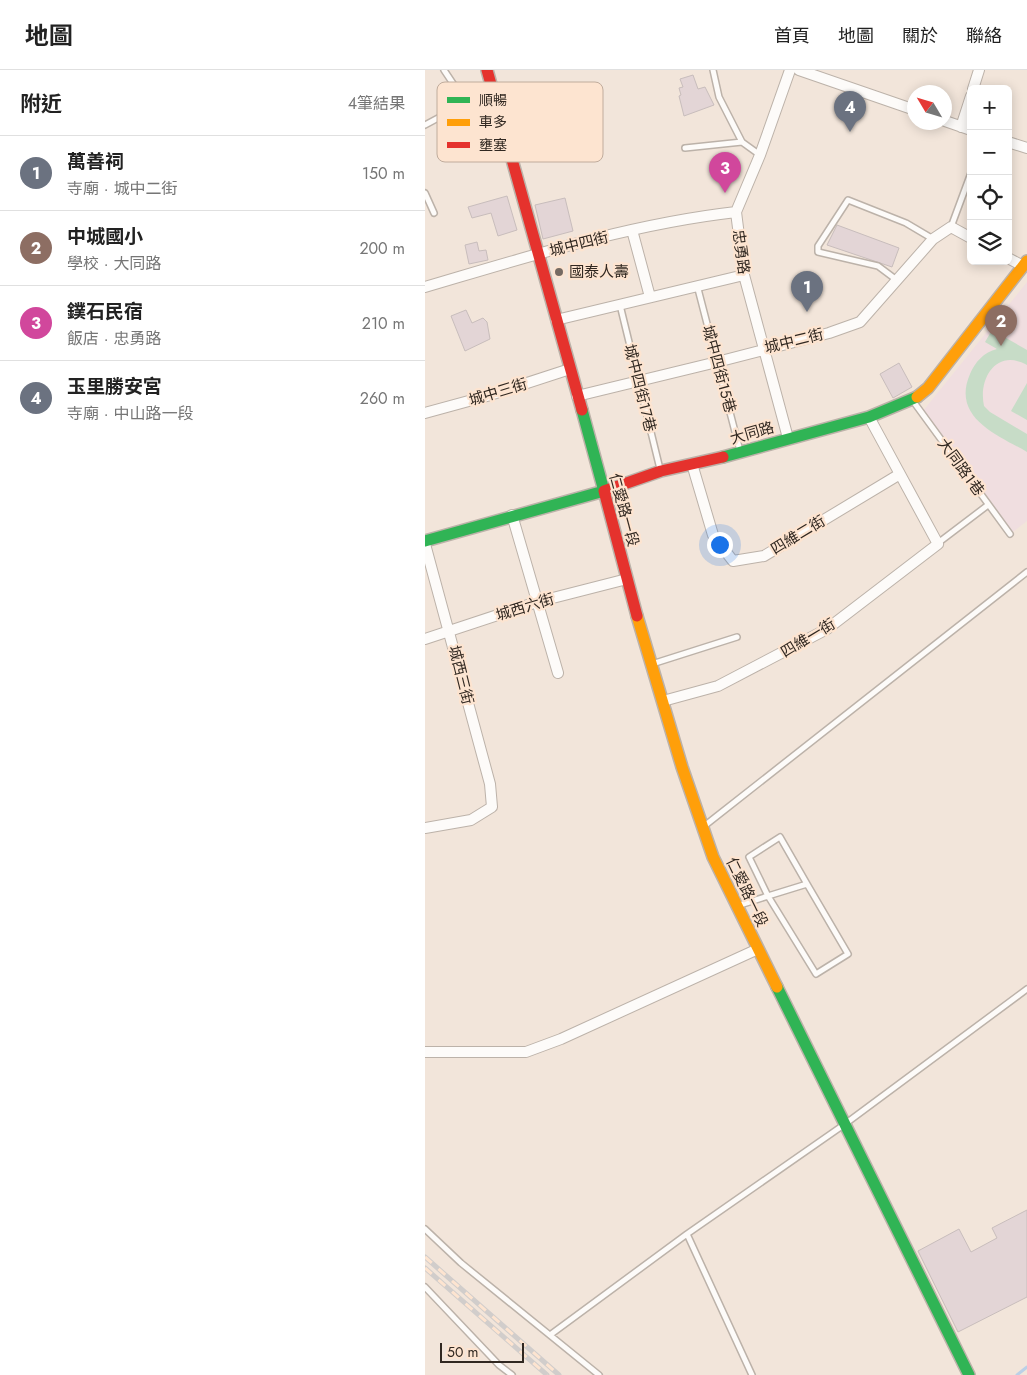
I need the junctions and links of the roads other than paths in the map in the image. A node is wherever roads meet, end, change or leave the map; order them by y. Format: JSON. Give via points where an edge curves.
{"nodes":[{"id":1,"x":444,"y":70,"type":"edge"},
{"id":2,"x":713,"y":70,"type":"edge"},
{"id":3,"x":790,"y":70,"type":"edge"},
{"id":4,"x":799,"y":70,"type":"edge"},
{"id":5,"x":979,"y":70,"type":"edge"},
{"id":6,"x":452,"y":82,"type":"edge"},
{"id":7,"x":974,"y":85,"type":"edge"},
{"id":8,"x":907,"y":107,"type":"edge"},
{"id":9,"x":437,"y":119,"type":"edge"},
{"id":10,"x":952,"y":123,"type":"edge"},
{"id":11,"x":425,"y":125,"type":"edge"},
{"id":12,"x":966,"y":128,"type":"edge"},
{"id":13,"x":742,"y":142,"type":"junction"},
{"id":14,"x":1012,"y":143,"type":"edge"},
{"id":15,"x":685,"y":148,"type":"dead end"},
{"id":16,"x":1027,"y":148,"type":"edge"},
{"id":17,"x":760,"y":155,"type":"junction"},
{"id":18,"x":513,"y":162,"type":"edge"},
{"id":19,"x":970,"y":175,"type":"edge"},
{"id":20,"x":425,"y":193,"type":"edge"},
{"id":21,"x":736,"y":212,"type":"junction"},
{"id":22,"x":434,"y":213,"type":"dead end"},
{"id":23,"x":951,"y":227,"type":"junction"},
{"id":24,"x":632,"y":230,"type":"junction"},
{"id":25,"x":967,"y":236,"type":"edge"},
{"id":26,"x":933,"y":239,"type":"junction"},
{"id":27,"x":538,"y":254,"type":"junction"},
{"id":28,"x":1012,"y":259,"type":"edge"},
{"id":29,"x":1025,"y":263,"type":"edge"},
{"id":30,"x":743,"y":274,"type":"junction"},
{"id":31,"x":898,"y":281,"type":"junction"},
{"id":32,"x":697,"y":285,"type":"junction"},
{"id":33,"x":425,"y":287,"type":"edge"},
{"id":34,"x":650,"y":296,"type":"junction"},
{"id":35,"x":620,"y":304,"type":"junction"},
{"id":36,"x":556,"y":320,"type":"junction"},
{"id":37,"x":763,"y":349,"type":"junction"},
{"id":38,"x":717,"y":362,"type":"junction"},
{"id":39,"x":570,"y":368,"type":"junction"},
{"id":40,"x":637,"y":382,"type":"junction"},
{"id":41,"x":577,"y":396,"type":"junction"},
{"id":42,"x":913,"y":400,"type":"junction"},
{"id":43,"x":425,"y":413,"type":"edge"},
{"id":44,"x":869,"y":417,"type":"junction"},
{"id":45,"x":788,"y":438,"type":"junction"},
{"id":46,"x":741,"y":453,"type":"junction"},
{"id":47,"x":692,"y":464,"type":"junction"},
{"id":48,"x":661,"y":471,"type":"junction"},
{"id":49,"x":900,"y":474,"type":"junction"},
{"id":50,"x":604,"y":491,"type":"junction"},
{"id":51,"x":988,"y":505,"type":"junction"},
{"id":52,"x":512,"y":515,"type":"junction"},
{"id":53,"x":1010,"y":534,"type":"dead end"},
{"id":54,"x":425,"y":543,"type":"edge"},
{"id":55,"x":938,"y":544,"type":"junction"},
{"id":56,"x":1027,"y":572,"type":"edge"},
{"id":57,"x":627,"y":579,"type":"junction"},
{"id":58,"x":537,"y":602,"type":"junction"},
{"id":59,"x":450,"y":632,"type":"junction"},
{"id":60,"x":737,"y":637,"type":"dead end"},
{"id":61,"x":425,"y":639,"type":"edge"},
{"id":62,"x":651,"y":664,"type":"junction"},
{"id":63,"x":558,"y":673,"type":"dead end"},
{"id":64,"x":663,"y":701,"type":"junction"},
{"id":65,"x":702,"y":827,"type":"junction"},
{"id":66,"x":425,"y":828,"type":"edge"},
{"id":67,"x":807,"y":884,"type":"junction"},
{"id":68,"x":768,"y":896,"type":"junction"},
{"id":69,"x":737,"y":906,"type":"junction"},
{"id":70,"x":758,"y":949,"type":"junction"},
{"id":71,"x":1027,"y":989,"type":"edge"},
{"id":72,"x":425,"y":1052,"type":"edge"},
{"id":73,"x":845,"y":1124,"type":"junction"},
{"id":74,"x":425,"y":1229,"type":"edge"},
{"id":75,"x":687,"y":1234,"type":"junction"},
{"id":76,"x":425,"y":1288,"type":"edge"},
{"id":77,"x":550,"y":1335,"type":"junction"},
{"id":78,"x":510,"y":1374,"type":"edge"},
{"id":79,"x":599,"y":1375,"type":"edge"},
{"id":80,"x":752,"y":1375,"type":"edge"},
{"id":81,"x":968,"y":1375,"type":"edge"}],
"edges":[{"from":1,"to":6,"type":"lane"},
{"from":2,"to":13,"type":"lane","via":[[719,97]]},
{"from":3,"to":17,"type":"street","name":"忠勇路"},
{"from":4,"to":8,"type":"street"},
{"from":5,"to":7,"type":"street"},
{"from":9,"to":11,"type":"lane"},
{"from":10,"to":12,"type":"street"},
{"from":13,"to":15,"type":"lane"},
{"from":13,"to":17,"type":"lane"},
{"from":14,"to":16,"type":"street"},
{"from":17,"to":21,"type":"street","name":"忠勇路"},
{"from":18,"to":27,"type":"main road","name":"仁愛路一段"},
{"from":19,"to":23,"type":"lane"},
{"from":20,"to":22,"type":"lane"},
{"from":21,"to":24,"type":"street","name":"城中四街","via":[[692,217]]},
{"from":21,"to":30,"type":"street","name":"忠勇路"},
{"from":23,"to":25,"type":"street"},
{"from":23,"to":26,"type":"street","name":"城中二街"},
{"from":24,"to":27,"type":"street","name":"城中四街"},
{"from":24,"to":34,"type":"street"},
{"from":26,"to":31,"type":"street","name":"城中二街"},
{"from":26,"to":31,"type":"lane","via":[[906,223],[848,200],[817,252],[877,266]]},
{"from":27,"to":33,"type":"street","name":"城中四街"},
{"from":27,"to":36,"type":"main road","name":"仁愛路一段"},
{"from":28,"to":29,"type":"street"},
{"from":29,"to":42,"type":"main road","name":"大同路","via":[[928,388]]},
{"from":30,"to":32,"type":"street"},
{"from":30,"to":37,"type":"street","name":"忠勇路"},
{"from":31,"to":37,"type":"street","name":"城中二街","via":[[860,322]]},
{"from":32,"to":34,"type":"street"},
{"from":32,"to":38,"type":"lane","name":"城中四街15巷"},
{"from":34,"to":35,"type":"street"},
{"from":35,"to":36,"type":"street"},
{"from":35,"to":40,"type":"lane","name":"城中四街17巷"},
{"from":36,"to":39,"type":"main road","name":"仁愛路一段"},
{"from":37,"to":38,"type":"street","name":"城中二街"},
{"from":37,"to":45,"type":"street","name":"忠勇路"},
{"from":38,"to":40,"type":"street","name":"城中二街"},
{"from":38,"to":46,"type":"lane","name":"城中四街15巷"},
{"from":39,"to":41,"type":"main road","name":"仁愛路一段"},
{"from":39,"to":43,"type":"street","name":"城中三街"},
{"from":40,"to":41,"type":"street","name":"城中二街"},
{"from":40,"to":48,"type":"lane","name":"城中四街17巷"},
{"from":41,"to":50,"type":"main road","name":"仁愛路一段"},
{"from":42,"to":44,"type":"main road","name":"大同路"},
{"from":42,"to":51,"type":"lane","name":"大同路1巷"},
{"from":44,"to":45,"type":"main road","name":"大同路"},
{"from":44,"to":49,"type":"street"},
{"from":45,"to":46,"type":"main road","name":"大同路"},
{"from":46,"to":47,"type":"main road","name":"大同路"},
{"from":47,"to":48,"type":"main road","name":"大同路"},
{"from":47,"to":49,"type":"street","name":"四維二街","via":[[713,535],[733,561],[764,556]]},
{"from":48,"to":50,"type":"main road","name":"大同路"},
{"from":49,"to":55,"type":"street"},
{"from":50,"to":52,"type":"main road","name":"大同路"},
{"from":50,"to":57,"type":"main road","name":"仁愛路一段"},
{"from":51,"to":53,"type":"lane","name":"大同路1巷"},
{"from":51,"to":55,"type":"lane","name":"四維一街"},
{"from":52,"to":54,"type":"main road","name":"大同路"},
{"from":52,"to":58,"type":"street"},
{"from":54,"to":59,"type":"street","name":"城西三街"},
{"from":55,"to":64,"type":"street","name":"四維一街","via":[[827,629],[718,686]]},
{"from":56,"to":65,"type":"lane"},
{"from":57,"to":58,"type":"street","name":"城西六街"},
{"from":57,"to":62,"type":"main road","name":"仁愛路一段"},
{"from":58,"to":59,"type":"street","name":"城西六街"},
{"from":58,"to":63,"type":"street"},
{"from":59,"to":61,"type":"street","name":"城西六街"},
{"from":59,"to":66,"type":"street","name":"城西三街","via":[[490,784],[493,807],[471,820]]},
{"from":60,"to":62,"type":"lane"},
{"from":62,"to":64,"type":"main road","name":"仁愛路一段"},
{"from":64,"to":65,"type":"main road","name":"仁愛路一段"},
{"from":65,"to":69,"type":"main road","name":"仁愛路一段"},
{"from":67,"to":68,"type":"lane"},
{"from":67,"to":68,"type":"lane","via":[[780,837],[749,857]]},
{"from":67,"to":68,"type":"lane","via":[[848,954],[816,974]]},
{"from":68,"to":69,"type":"lane"},
{"from":69,"to":70,"type":"main road","name":"仁愛路一段"},
{"from":70,"to":72,"type":"street","via":[[561,1040],[526,1052]]},
{"from":70,"to":73,"type":"main road","name":"仁愛路一段"},
{"from":71,"to":73,"type":"lane"},
{"from":73,"to":75,"type":"lane"},
{"from":73,"to":81,"type":"main road","name":"仁愛路一段"},
{"from":74,"to":77,"type":"lane","via":[[461,1263]]},
{"from":75,"to":77,"type":"lane"},
{"from":75,"to":80,"type":"lane"},
{"from":76,"to":78,"type":"lane"},
{"from":77,"to":79,"type":"lane"}]}
